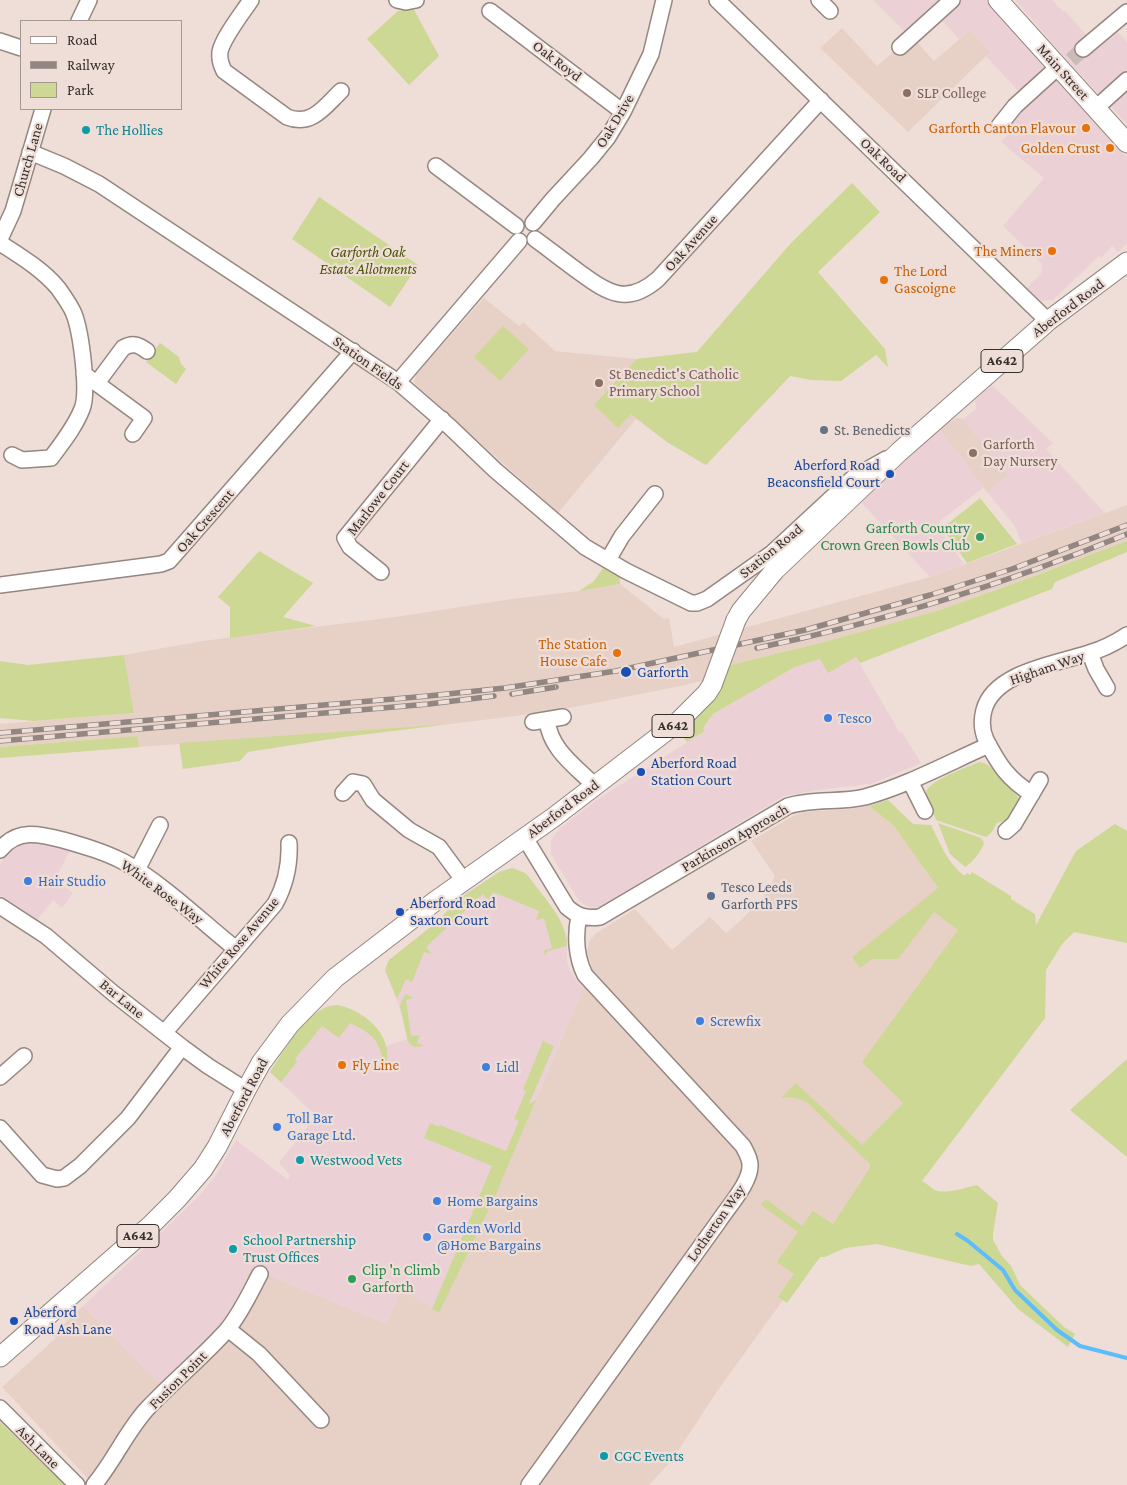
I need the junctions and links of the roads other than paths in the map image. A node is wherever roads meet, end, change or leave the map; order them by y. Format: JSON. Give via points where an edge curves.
{"nodes":[{"id":1,"x":89,"y":0,"type":"edge"},
{"id":2,"x":251,"y":0,"type":"edge"},
{"id":3,"x":397,"y":0,"type":"edge"},
{"id":4,"x":416,"y":0,"type":"edge"},
{"id":5,"x":664,"y":0,"type":"edge"},
{"id":6,"x":717,"y":0,"type":"edge"},
{"id":7,"x":819,"y":0,"type":"edge"},
{"id":8,"x":952,"y":0,"type":"edge"},
{"id":9,"x":998,"y":0,"type":"edge"},
{"id":10,"x":490,"y":11,"type":"dead end"},
{"id":11,"x":830,"y":11,"type":"dead end"},
{"id":12,"x":1127,"y":12,"type":"edge"},
{"id":13,"x":79,"y":20,"type":"edge"},
{"id":14,"x":0,"y":41,"type":"edge"},
{"id":15,"x":900,"y":47,"type":"dead end"},
{"id":16,"x":20,"y":48,"type":"edge"},
{"id":17,"x":1083,"y":49,"type":"tunnel mouth"},
{"id":18,"x":1063,"y":65,"type":"junction"},
{"id":19,"x":1127,"y":80,"type":"edge"},
{"id":20,"x":342,"y":91,"type":"dead end"},
{"id":21,"x":821,"y":100,"type":"junction"},
{"id":22,"x":1096,"y":108,"type":"junction"},
{"id":23,"x":43,"y":110,"type":"edge"},
{"id":24,"x":623,"y":112,"type":"junction"},
{"id":25,"x":999,"y":126,"type":"dead end"},
{"id":26,"x":1127,"y":143,"type":"edge"},
{"id":27,"x":30,"y":152,"type":"junction"},
{"id":28,"x":436,"y":166,"type":"dead end"},
{"id":29,"x":534,"y":223,"type":"junction"},
{"id":30,"x":516,"y":226,"type":"junction"},
{"id":31,"x":0,"y":239,"type":"edge"},
{"id":32,"x":535,"y":239,"type":"junction"},
{"id":33,"x":518,"y":241,"type":"junction"},
{"id":34,"x":0,"y":243,"type":"edge"},
{"id":35,"x":1127,"y":262,"type":"edge"},
{"id":36,"x":1048,"y":321,"type":"junction"},
{"id":37,"x":147,"y":351,"type":"dead end"},
{"id":38,"x":353,"y":351,"type":"junction"},
{"id":39,"x":84,"y":374,"type":"junction"},
{"id":40,"x":97,"y":382,"type":"junction"},
{"id":41,"x":398,"y":382,"type":"junction"},
{"id":42,"x":442,"y":420,"type":"junction"},
{"id":43,"x":133,"y":434,"type":"dead end"},
{"id":44,"x":899,"y":452,"type":"junction"},
{"id":45,"x":12,"y":455,"type":"dead end"},
{"id":46,"x":655,"y":494,"type":"dead end"},
{"id":47,"x":608,"y":560,"type":"junction"},
{"id":48,"x":381,"y":572,"type":"dead end"},
{"id":49,"x":0,"y":584,"type":"edge"},
{"id":50,"x":686,"y":601,"type":"joint"},
{"id":51,"x":1127,"y":635,"type":"edge"},
{"id":52,"x":1090,"y":653,"type":"junction"},
{"id":53,"x":1107,"y":688,"type":"dead end"},
{"id":54,"x":563,"y":718,"type":"dead end"},
{"id":55,"x":989,"y":746,"type":"junction"},
{"id":56,"x":1040,"y":780,"type":"dead end"},
{"id":57,"x":910,"y":781,"type":"junction"},
{"id":58,"x":594,"y":785,"type":"junction"},
{"id":59,"x":343,"y":793,"type":"dead end"},
{"id":60,"x":1032,"y":794,"type":"junction"},
{"id":61,"x":924,"y":812,"type":"dead end"},
{"id":62,"x":160,"y":825,"type":"dead end"},
{"id":63,"x":1006,"y":831,"type":"dead end"},
{"id":64,"x":525,"y":838,"type":"junction"},
{"id":65,"x":289,"y":842,"type":"dead end"},
{"id":66,"x":0,"y":850,"type":"edge"},
{"id":67,"x":137,"y":870,"type":"junction"},
{"id":68,"x":464,"y":880,"type":"junction"},
{"id":69,"x":0,"y":906,"type":"edge"},
{"id":70,"x":579,"y":916,"type":"junction"},
{"id":71,"x":236,"y":948,"type":"junction"},
{"id":72,"x":164,"y":1033,"type":"junction"},
{"id":73,"x":182,"y":1047,"type":"junction"},
{"id":74,"x":24,"y":1056,"type":"dead end"},
{"id":75,"x":0,"y":1076,"type":"edge"},
{"id":76,"x":246,"y":1090,"type":"junction"},
{"id":77,"x":0,"y":1128,"type":"edge"},
{"id":78,"x":260,"y":1274,"type":"dead end"},
{"id":79,"x":228,"y":1329,"type":"junction"},
{"id":80,"x":0,"y":1357,"type":"edge"},
{"id":81,"x":0,"y":1408,"type":"edge"},
{"id":82,"x":321,"y":1420,"type":"dead end"},
{"id":83,"x":77,"y":1485,"type":"edge"},
{"id":84,"x":94,"y":1485,"type":"edge"},
{"id":85,"x":530,"y":1485,"type":"edge"}],
"edges":[{"from":1,"to":13,"type":"street"},
{"from":2,"to":20,"type":"street","via":[[222,45],[220,63],[224,71],[295,120],[311,118]]},
{"from":3,"to":4,"type":"street"},
{"from":5,"to":24,"type":"street","name":"Oak Drive","via":[[651,54]]},
{"from":6,"to":21,"type":"street","name":"Oak Road"},
{"from":7,"to":11,"type":"street"},
{"from":8,"to":15,"type":"street"},
{"from":9,"to":18,"type":"main road","name":"Main Street"},
{"from":10,"to":24,"type":"street","name":"Oak Royd"},
{"from":12,"to":17,"type":"street"},
{"from":14,"to":16,"type":"street"},
{"from":18,"to":22,"type":"main road","name":"Main Street"},
{"from":18,"to":25,"type":"street","via":[[1015,106]]},
{"from":19,"to":22,"type":"street"},
{"from":21,"to":32,"type":"street","name":"Oak Avenue","via":[[658,279],[641,291],[621,294],[602,288]]},
{"from":21,"to":36,"type":"street","name":"Oak Road"},
{"from":22,"to":26,"type":"main road","name":"Main Street"},
{"from":23,"to":27,"type":"street","name":"Church Lane"},
{"from":24,"to":29,"type":"street","name":"Oak Drive","via":[[592,158]]},
{"from":27,"to":31,"type":"street","name":"Church Lane","via":[[13,211]]},
{"from":27,"to":38,"type":"street","name":"Station Fields","via":[[99,184]]},
{"from":28,"to":30,"type":"street"},
{"from":29,"to":30,"type":"street","via":[[525,220]]},
{"from":29,"to":32,"type":"street","via":[[538,230]]},
{"from":30,"to":33,"type":"street","via":[[514,233]]},
{"from":32,"to":33,"type":"street","via":[[528,244]]},
{"from":33,"to":41,"type":"street"},
{"from":34,"to":39,"type":"street","via":[[34,266],[58,288],[74,313]]},
{"from":35,"to":36,"type":"main road","name":"Aberford Road","number":"A642"},
{"from":36,"to":44,"type":"main road","name":"Aberford Road","number":"A642"},
{"from":37,"to":40,"type":"street","via":[[129,344]]},
{"from":38,"to":41,"type":"street","name":"Station Fields"},
{"from":38,"to":49,"type":"street","name":"Oak Crescent","via":[[169,562]]},
{"from":39,"to":40,"type":"street"},
{"from":39,"to":45,"type":"street","via":[[83,408],[51,458],[22,460]]},
{"from":40,"to":43,"type":"street","via":[[148,412]]},
{"from":41,"to":42,"type":"street","name":"Station Fields"},
{"from":42,"to":47,"type":"street","name":"Station Fields","via":[[574,538]]},
{"from":42,"to":48,"type":"street","name":"Marlowe Court","via":[[345,538],[350,547]]},
{"from":44,"to":50,"type":"street","name":"Station Road","via":[[854,477],[772,553],[715,594],[697,603]]},
{"from":44,"to":58,"type":"main road","name":"Aberford Road","number":"A642","bridge":true,"via":[[775,570],[741,611],[712,685],[701,699],[678,722]]},
{"from":46,"to":47,"type":"street","via":[[622,536]]},
{"from":47,"to":50,"type":"street","name":"Station Fields"},
{"from":51,"to":52,"type":"street","name":"Higham Way"},
{"from":52,"to":53,"type":"street"},
{"from":52,"to":55,"type":"street","name":"Higham Way","via":[[1022,674],[999,686],[988,700],[982,716],[983,734]]},
{"from":54,"to":58,"type":"street","via":[[540,721],[554,744]]},
{"from":55,"to":57,"type":"street","name":"Parkinson Approach"},
{"from":55,"to":60,"type":"street","name":"Higham Way","via":[[1012,780]]},
{"from":56,"to":60,"type":"street"},
{"from":57,"to":61,"type":"street"},
{"from":57,"to":70,"type":"street","name":"Parkinson Approach","via":[[863,797],[788,806],[608,914],[591,919]]},
{"from":58,"to":64,"type":"main road","name":"Aberford Road","number":"A642"},
{"from":59,"to":68,"type":"street","via":[[353,782],[360,782],[370,797],[408,830],[439,847]]},
{"from":60,"to":63,"type":"street","via":[[1014,824]]},
{"from":62,"to":67,"type":"street"},
{"from":64,"to":68,"type":"main road","name":"Aberford Road","number":"A642"},
{"from":64,"to":70,"type":"street","via":[[567,907]]},
{"from":65,"to":71,"type":"street","name":"White Rose Avenue","via":[[288,871],[275,904]]},
{"from":66,"to":67,"type":"street","name":"White Rose Way","via":[[20,834],[48,836],[105,853]]},
{"from":67,"to":71,"type":"street","name":"White Rose Way"},
{"from":68,"to":76,"type":"main road","name":"Aberford Road","number":"A642","via":[[334,978],[286,1030]]},
{"from":69,"to":72,"type":"street","name":"Bar Lane","via":[[46,936]]},
{"from":70,"to":85,"type":"street","name":"Lotherton Way","via":[[578,957],[585,975],[743,1146],[750,1165],[744,1185]]},
{"from":71,"to":72,"type":"street","name":"White Rose Avenue"},
{"from":72,"to":73,"type":"street","name":"Bar Lane"},
{"from":73,"to":76,"type":"street","name":"Bar Lane"},
{"from":73,"to":77,"type":"street","via":[[128,1118],[64,1178],[42,1175]]},
{"from":74,"to":75,"type":"street"},
{"from":76,"to":80,"type":"main road","name":"Aberford Road","number":"A642","via":[[218,1147],[177,1199]]},
{"from":78,"to":79,"type":"street","name":"Fusion Point"},
{"from":79,"to":82,"type":"street","via":[[259,1354]]},
{"from":79,"to":84,"type":"street","name":"Fusion Point","via":[[147,1410]]},
{"from":81,"to":83,"type":"street","name":"Ash Lane"}]}
